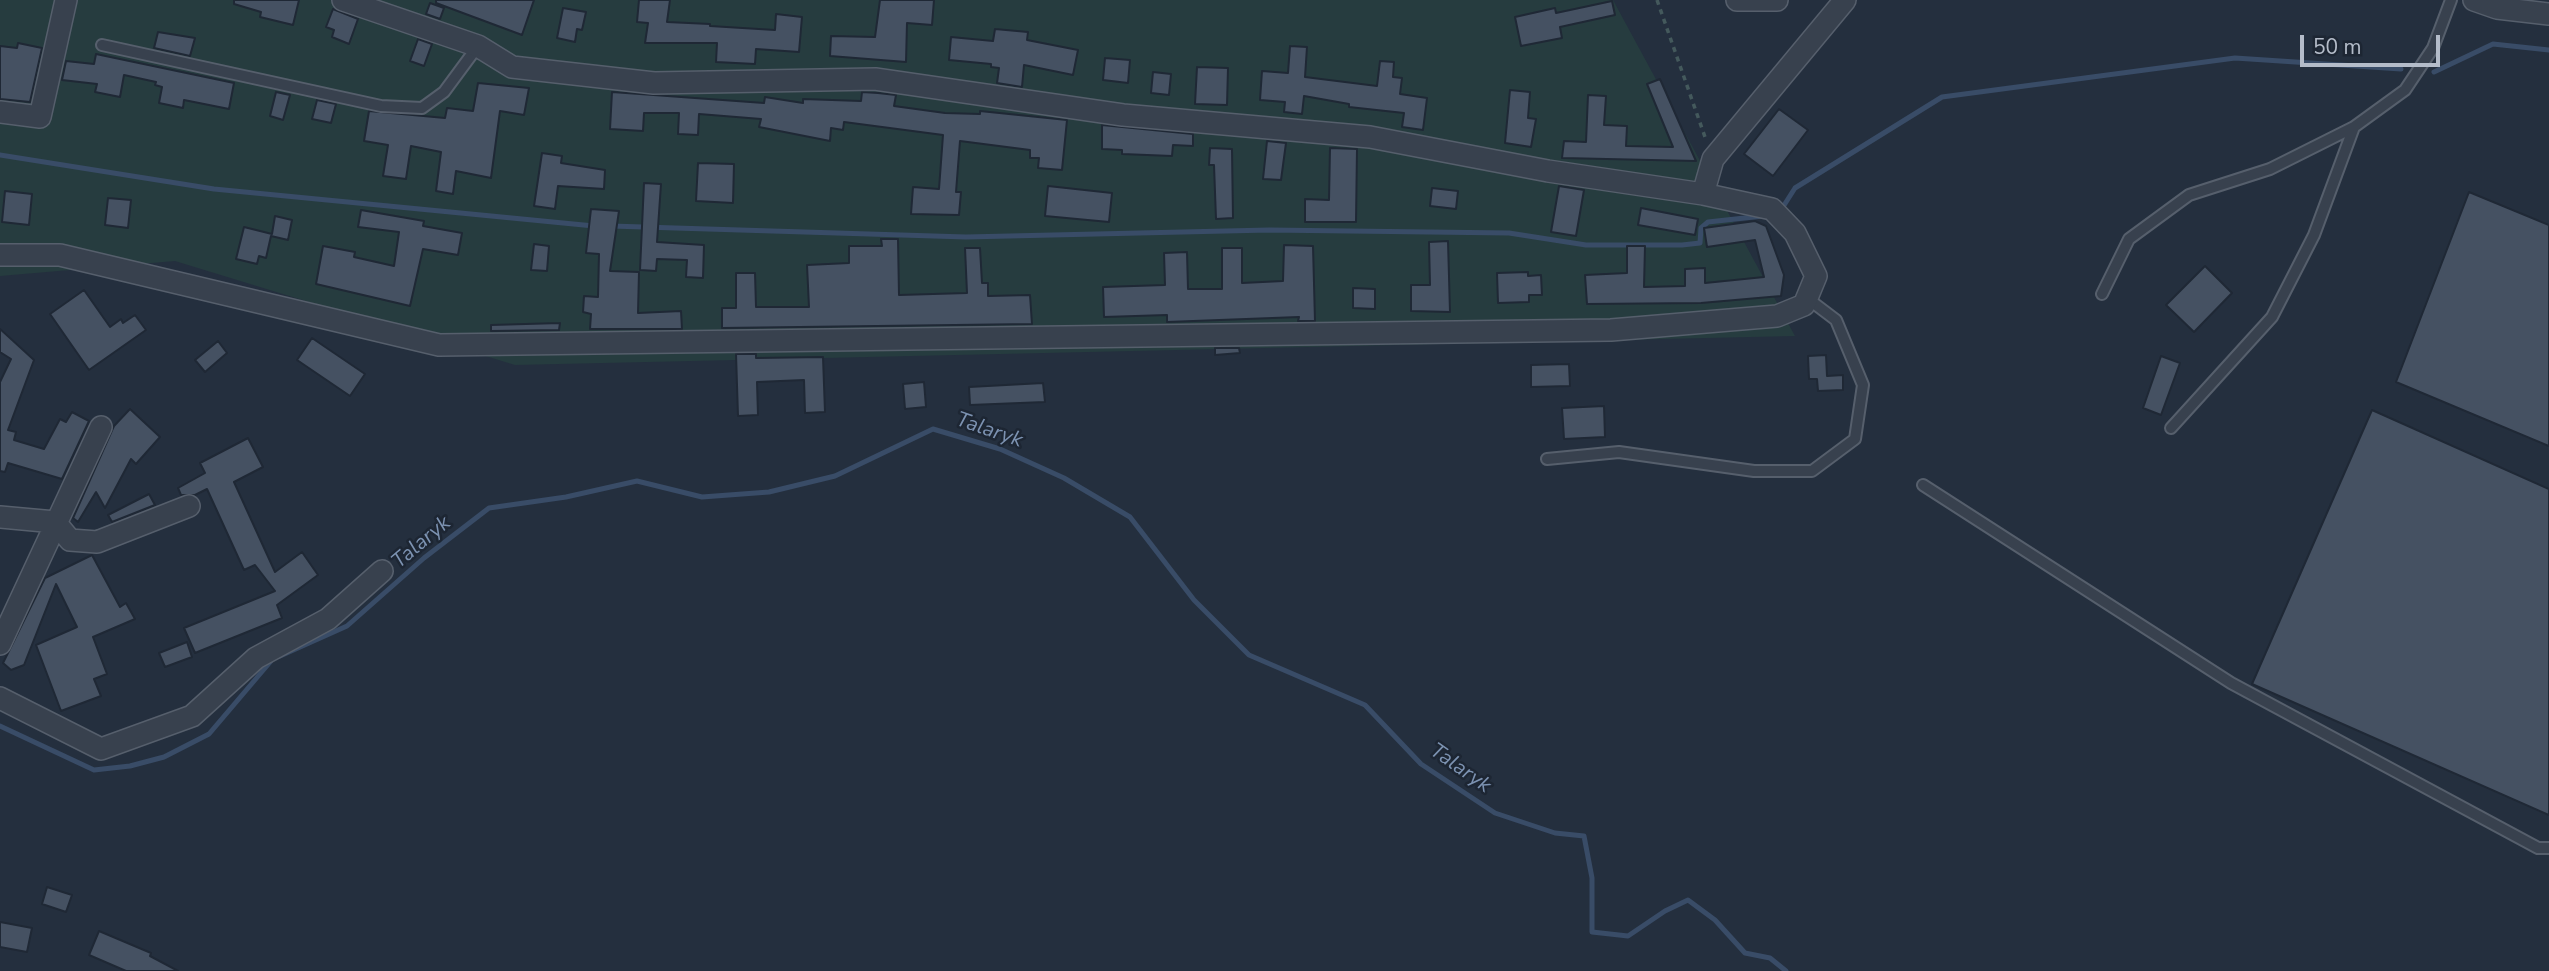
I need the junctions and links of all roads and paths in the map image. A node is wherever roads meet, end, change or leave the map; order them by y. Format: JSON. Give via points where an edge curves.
{"nodes":[{"id":1,"x":66,"y":0,"type":"edge"},
{"id":2,"x":343,"y":0,"type":"edge"},
{"id":3,"x":1657,"y":0,"type":"edge"},
{"id":4,"x":1737,"y":0,"type":"edge"},
{"id":5,"x":1777,"y":0,"type":"edge"},
{"id":6,"x":1845,"y":0,"type":"edge"},
{"id":7,"x":2451,"y":0,"type":"edge"},
{"id":8,"x":2474,"y":0,"type":"edge"},
{"id":9,"x":2549,"y":14,"type":"edge"},
{"id":10,"x":102,"y":45,"type":"dead end"},
{"id":11,"x":478,"y":46,"type":"junction"},
{"id":12,"x":0,"y":111,"type":"edge"},
{"id":13,"x":2354,"y":127,"type":"junction"},
{"id":14,"x":1713,"y":159,"type":"junction"},
{"id":15,"x":1703,"y":194,"type":"junction"},
{"id":16,"x":0,"y":255,"type":"edge"},
{"id":17,"x":2102,"y":294,"type":"dead end"},
{"id":18,"x":1807,"y":298,"type":"junction"},
{"id":19,"x":101,"y":427,"type":"dead end"},
{"id":20,"x":2171,"y":428,"type":"dead end"},
{"id":21,"x":1547,"y":459,"type":"dead end"},
{"id":22,"x":1923,"y":485,"type":"dead end"},
{"id":23,"x":189,"y":506,"type":"dead end"},
{"id":24,"x":0,"y":517,"type":"edge"},
{"id":25,"x":55,"y":522,"type":"junction"},
{"id":26,"x":382,"y":571,"type":"dead end"},
{"id":27,"x":0,"y":643,"type":"edge"},
{"id":28,"x":0,"y":698,"type":"edge"},
{"id":29,"x":2549,"y":848,"type":"edge"}],
"edges":[{"from":1,"to":12,"type":"street","via":[[40,117]]},
{"from":2,"to":11,"type":"street"},
{"from":3,"to":14,"type":"path"},
{"from":4,"to":5,"type":"street"},
{"from":6,"to":14,"type":"street"},
{"from":7,"to":13,"type":"lane","via":[[2432,48],[2405,90]]},
{"from":8,"to":9,"type":"street","via":[[2497,8]]},
{"from":10,"to":11,"type":"lane","via":[[381,106],[422,108],[444,92]]},
{"from":11,"to":15,"type":"street","via":[[512,67],[525,69],[654,83],[876,79],[1123,115],[1370,137]]},
{"from":13,"to":17,"type":"lane","via":[[2270,169],[2189,195],[2129,239]]},
{"from":13,"to":20,"type":"lane","via":[[2314,235],[2272,317]]},
{"from":14,"to":15,"type":"street"},
{"from":15,"to":18,"type":"street","via":[[1778,214],[1795,233],[1816,276]]},
{"from":16,"to":18,"type":"street","via":[[60,255],[439,345],[1611,330],[1777,316],[1804,305]]},
{"from":18,"to":21,"type":"lane","via":[[1836,320],[1863,385],[1855,439],[1812,471],[1754,471],[1619,452]]},
{"from":19,"to":25,"type":"street"},
{"from":22,"to":29,"type":"lane","via":[[2231,683],[2538,848]]},
{"from":23,"to":25,"type":"street","via":[[97,542],[70,540]]},
{"from":24,"to":25,"type":"street"},
{"from":25,"to":27,"type":"street"},
{"from":26,"to":28,"type":"street","via":[[327,619],[256,658],[192,716],[101,749]]}]}
